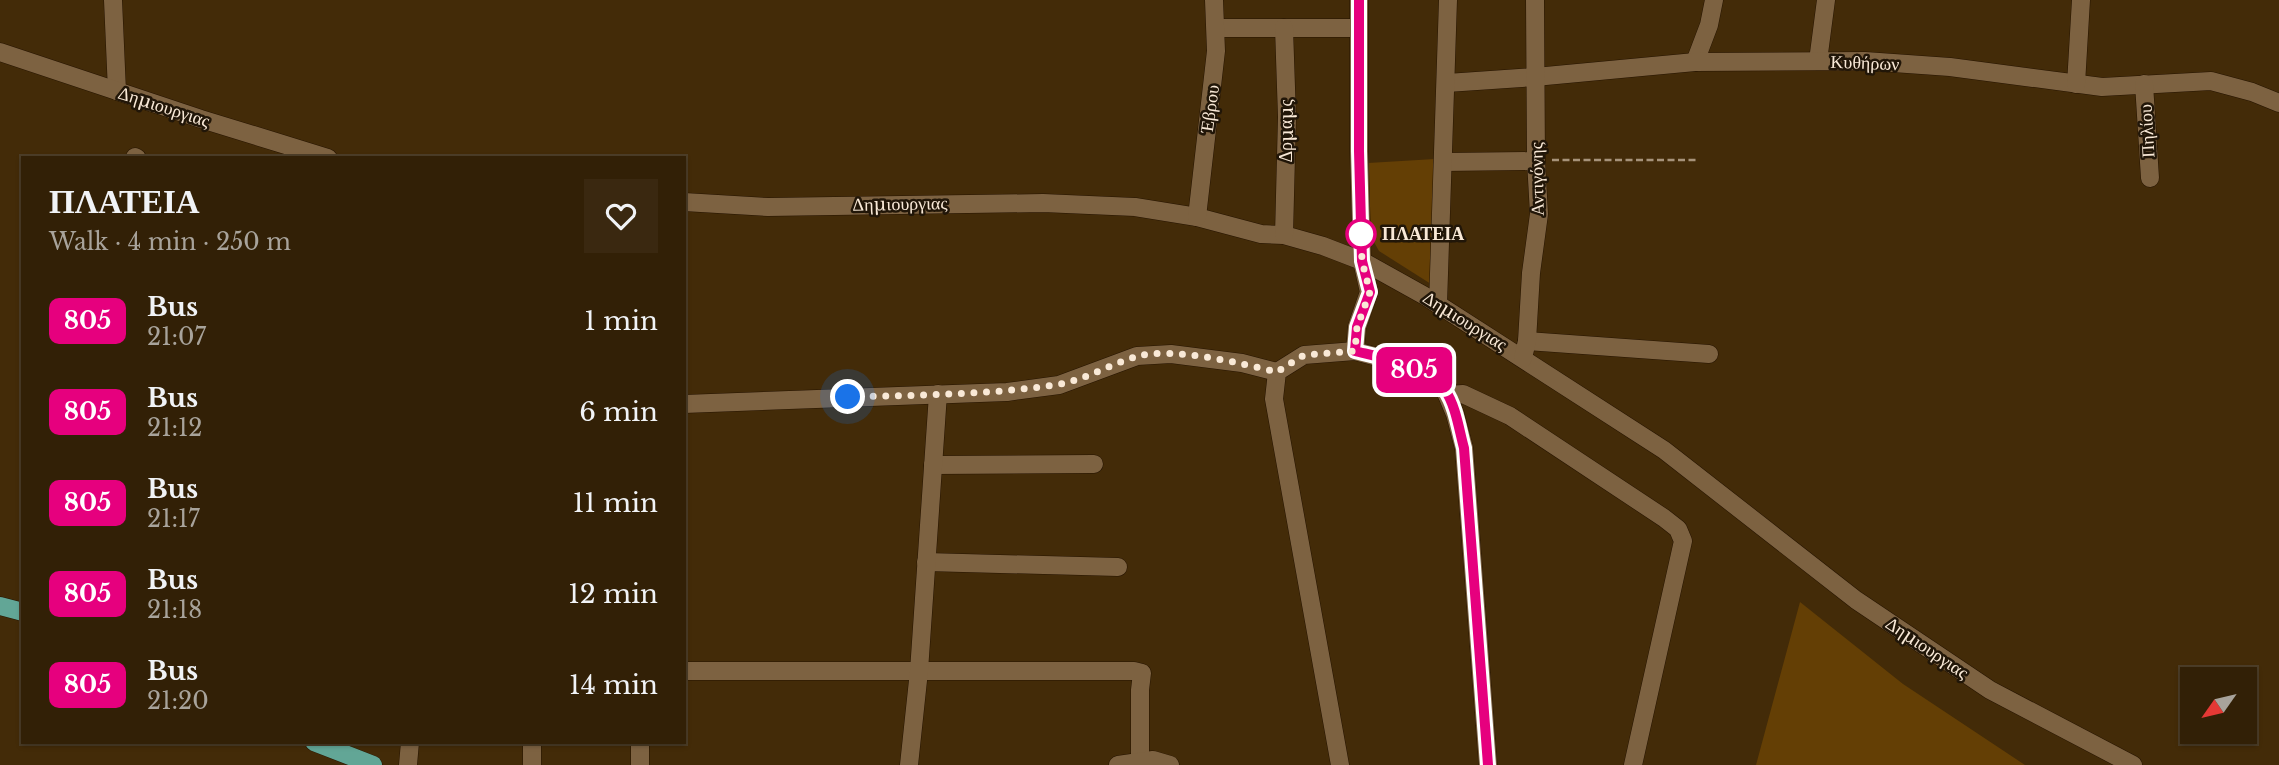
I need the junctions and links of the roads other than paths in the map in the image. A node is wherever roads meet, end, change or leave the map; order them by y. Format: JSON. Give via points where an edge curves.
{"nodes":[{"id":1,"x":113,"y":0,"type":"edge"},
{"id":2,"x":1214,"y":0,"type":"edge"},
{"id":3,"x":1359,"y":0,"type":"edge"},
{"id":4,"x":1448,"y":0,"type":"edge"},
{"id":5,"x":1535,"y":0,"type":"edge"},
{"id":6,"x":1714,"y":0,"type":"edge"},
{"id":7,"x":1826,"y":0,"type":"edge"},
{"id":8,"x":2081,"y":0,"type":"edge"},
{"id":9,"x":1216,"y":28,"type":"junction"},
{"id":10,"x":1284,"y":28,"type":"junction"},
{"id":11,"x":1358,"y":28,"type":"junction"},
{"id":12,"x":0,"y":52,"type":"edge"},
{"id":13,"x":1818,"y":61,"type":"junction"},
{"id":14,"x":1695,"y":62,"type":"junction"},
{"id":15,"x":1535,"y":77,"type":"junction"},
{"id":16,"x":1447,"y":83,"type":"junction"},
{"id":17,"x":2076,"y":84,"type":"junction"},
{"id":18,"x":2144,"y":84,"type":"junction"},
{"id":19,"x":117,"y":91,"type":"junction"},
{"id":20,"x":2279,"y":103,"type":"edge"},
{"id":21,"x":321,"y":156,"type":"edge"},
{"id":22,"x":1536,"y":160,"type":"junction"},
{"id":23,"x":1443,"y":162,"type":"junction"},
{"id":24,"x":2150,"y":178,"type":"dead end"},
{"id":25,"x":686,"y":202,"type":"edge"},
{"id":26,"x":1197,"y":217,"type":"junction"},
{"id":27,"x":1284,"y":235,"type":"junction"},
{"id":28,"x":1362,"y":261,"type":"junction"},
{"id":29,"x":1438,"y":304,"type":"junction"},
{"id":30,"x":1525,"y":349,"type":"junction"},
{"id":31,"x":1355,"y":351,"type":"junction"},
{"id":32,"x":1709,"y":354,"type":"dead end"},
{"id":33,"x":1277,"y":372,"type":"junction"},
{"id":34,"x":938,"y":394,"type":"junction"},
{"id":35,"x":1447,"y":396,"type":"junction"},
{"id":36,"x":686,"y":404,"type":"edge"},
{"id":37,"x":933,"y":464,"type":"junction"},
{"id":38,"x":1094,"y":464,"type":"dead end"},
{"id":39,"x":926,"y":562,"type":"junction"},
{"id":40,"x":1118,"y":567,"type":"dead end"},
{"id":41,"x":0,"y":606,"type":"edge"},
{"id":42,"x":21,"y":611,"type":"edge"},
{"id":43,"x":686,"y":671,"type":"edge"},
{"id":44,"x":919,"y":671,"type":"junction"},
{"id":45,"x":319,"y":744,"type":"edge"},
{"id":46,"x":410,"y":744,"type":"edge"},
{"id":47,"x":532,"y":744,"type":"edge"},
{"id":48,"x":640,"y":744,"type":"edge"},
{"id":49,"x":1140,"y":762,"type":"junction"},
{"id":50,"x":373,"y":765,"type":"edge"},
{"id":51,"x":408,"y":765,"type":"edge"},
{"id":52,"x":532,"y":765,"type":"edge"},
{"id":53,"x":640,"y":765,"type":"edge"},
{"id":54,"x":909,"y":765,"type":"edge"},
{"id":55,"x":1118,"y":765,"type":"edge"},
{"id":56,"x":1170,"y":765,"type":"edge"},
{"id":57,"x":1340,"y":765,"type":"edge"},
{"id":58,"x":1488,"y":765,"type":"edge"},
{"id":59,"x":1633,"y":765,"type":"edge"},
{"id":60,"x":2133,"y":765,"type":"edge"}],
"edges":[{"from":1,"to":19,"type":"street"},
{"from":2,"to":9,"type":"street","name":"Έβρου"},
{"from":3,"to":11,"type":"street"},
{"from":4,"to":16,"type":"street"},
{"from":5,"to":15,"type":"street","name":"Αντιγόνης"},
{"from":6,"to":14,"type":"street"},
{"from":7,"to":13,"type":"street"},
{"from":8,"to":17,"type":"street"},
{"from":9,"to":10,"type":"street"},
{"from":9,"to":26,"type":"street","name":"Έβρου"},
{"from":10,"to":11,"type":"street"},
{"from":10,"to":27,"type":"street","name":"Δρμαμς"},
{"from":11,"to":28,"type":"street"},
{"from":12,"to":19,"type":"street","name":"Δημιουργιας"},
{"from":13,"to":14,"type":"street","name":"Κυθήρων"},
{"from":13,"to":17,"type":"street","name":"Κυθήρων","via":[[1950,67]]},
{"from":14,"to":15,"type":"street","name":"Κυθήρων"},
{"from":15,"to":16,"type":"street","name":"Κυθήρων"},
{"from":15,"to":22,"type":"street","name":"Αντιγόνης"},
{"from":16,"to":23,"type":"street"},
{"from":17,"to":18,"type":"street","name":"Κυθήρων"},
{"from":18,"to":20,"type":"street","name":"Κυθήρων","via":[[2211,81]]},
{"from":18,"to":24,"type":"street","name":"Πηλίου"},
{"from":19,"to":21,"type":"street","name":"Δημιουργιας"},
{"from":22,"to":23,"type":"street"},
{"from":22,"to":30,"type":"street","name":"Αντιγόνης","via":[[1539,214]]},
{"from":23,"to":29,"type":"street"},
{"from":25,"to":26,"type":"street","name":"Δημιουργιας","via":[[768,207],[1043,203],[1135,207]]},
{"from":26,"to":27,"type":"street","name":"Δημιουργιας","via":[[1261,234]]},
{"from":27,"to":28,"type":"street","name":"Δημιουργιας"},
{"from":28,"to":29,"type":"street","name":"Δημιουργιας"},
{"from":28,"to":31,"type":"street","via":[[1370,292],[1357,327]]},
{"from":29,"to":30,"type":"street","name":"Δημιουργιας"},
{"from":30,"to":32,"type":"street"},
{"from":30,"to":60,"type":"street","name":"Δημιουργιας","via":[[1664,450],[1856,600],[1979,683]]},
{"from":31,"to":33,"type":"street","via":[[1304,355]]},
{"from":31,"to":35,"type":"street","via":[[1423,373]]},
{"from":33,"to":34,"type":"street","via":[[1242,363],[1148,355],[1059,385]]},
{"from":33,"to":57,"type":"street","via":[[1274,399]]},
{"from":34,"to":36,"type":"street"},
{"from":34,"to":37,"type":"street"},
{"from":35,"to":58,"type":"street","via":[[1464,448]]},
{"from":35,"to":59,"type":"street","via":[[1463,394],[1510,416],[1678,529],[1683,541],[1680,563]]},
{"from":37,"to":38,"type":"street"},
{"from":37,"to":39,"type":"street"},
{"from":39,"to":40,"type":"street"},
{"from":39,"to":44,"type":"street"},
{"from":41,"to":42,"type":"main road"},
{"from":43,"to":44,"type":"street"},
{"from":44,"to":49,"type":"street","via":[[1142,673]]},
{"from":44,"to":54,"type":"street"},
{"from":45,"to":50,"type":"main road"},
{"from":46,"to":51,"type":"street"},
{"from":47,"to":52,"type":"street"},
{"from":48,"to":53,"type":"street"},
{"from":49,"to":55,"type":"street"},
{"from":49,"to":56,"type":"street"}]}
